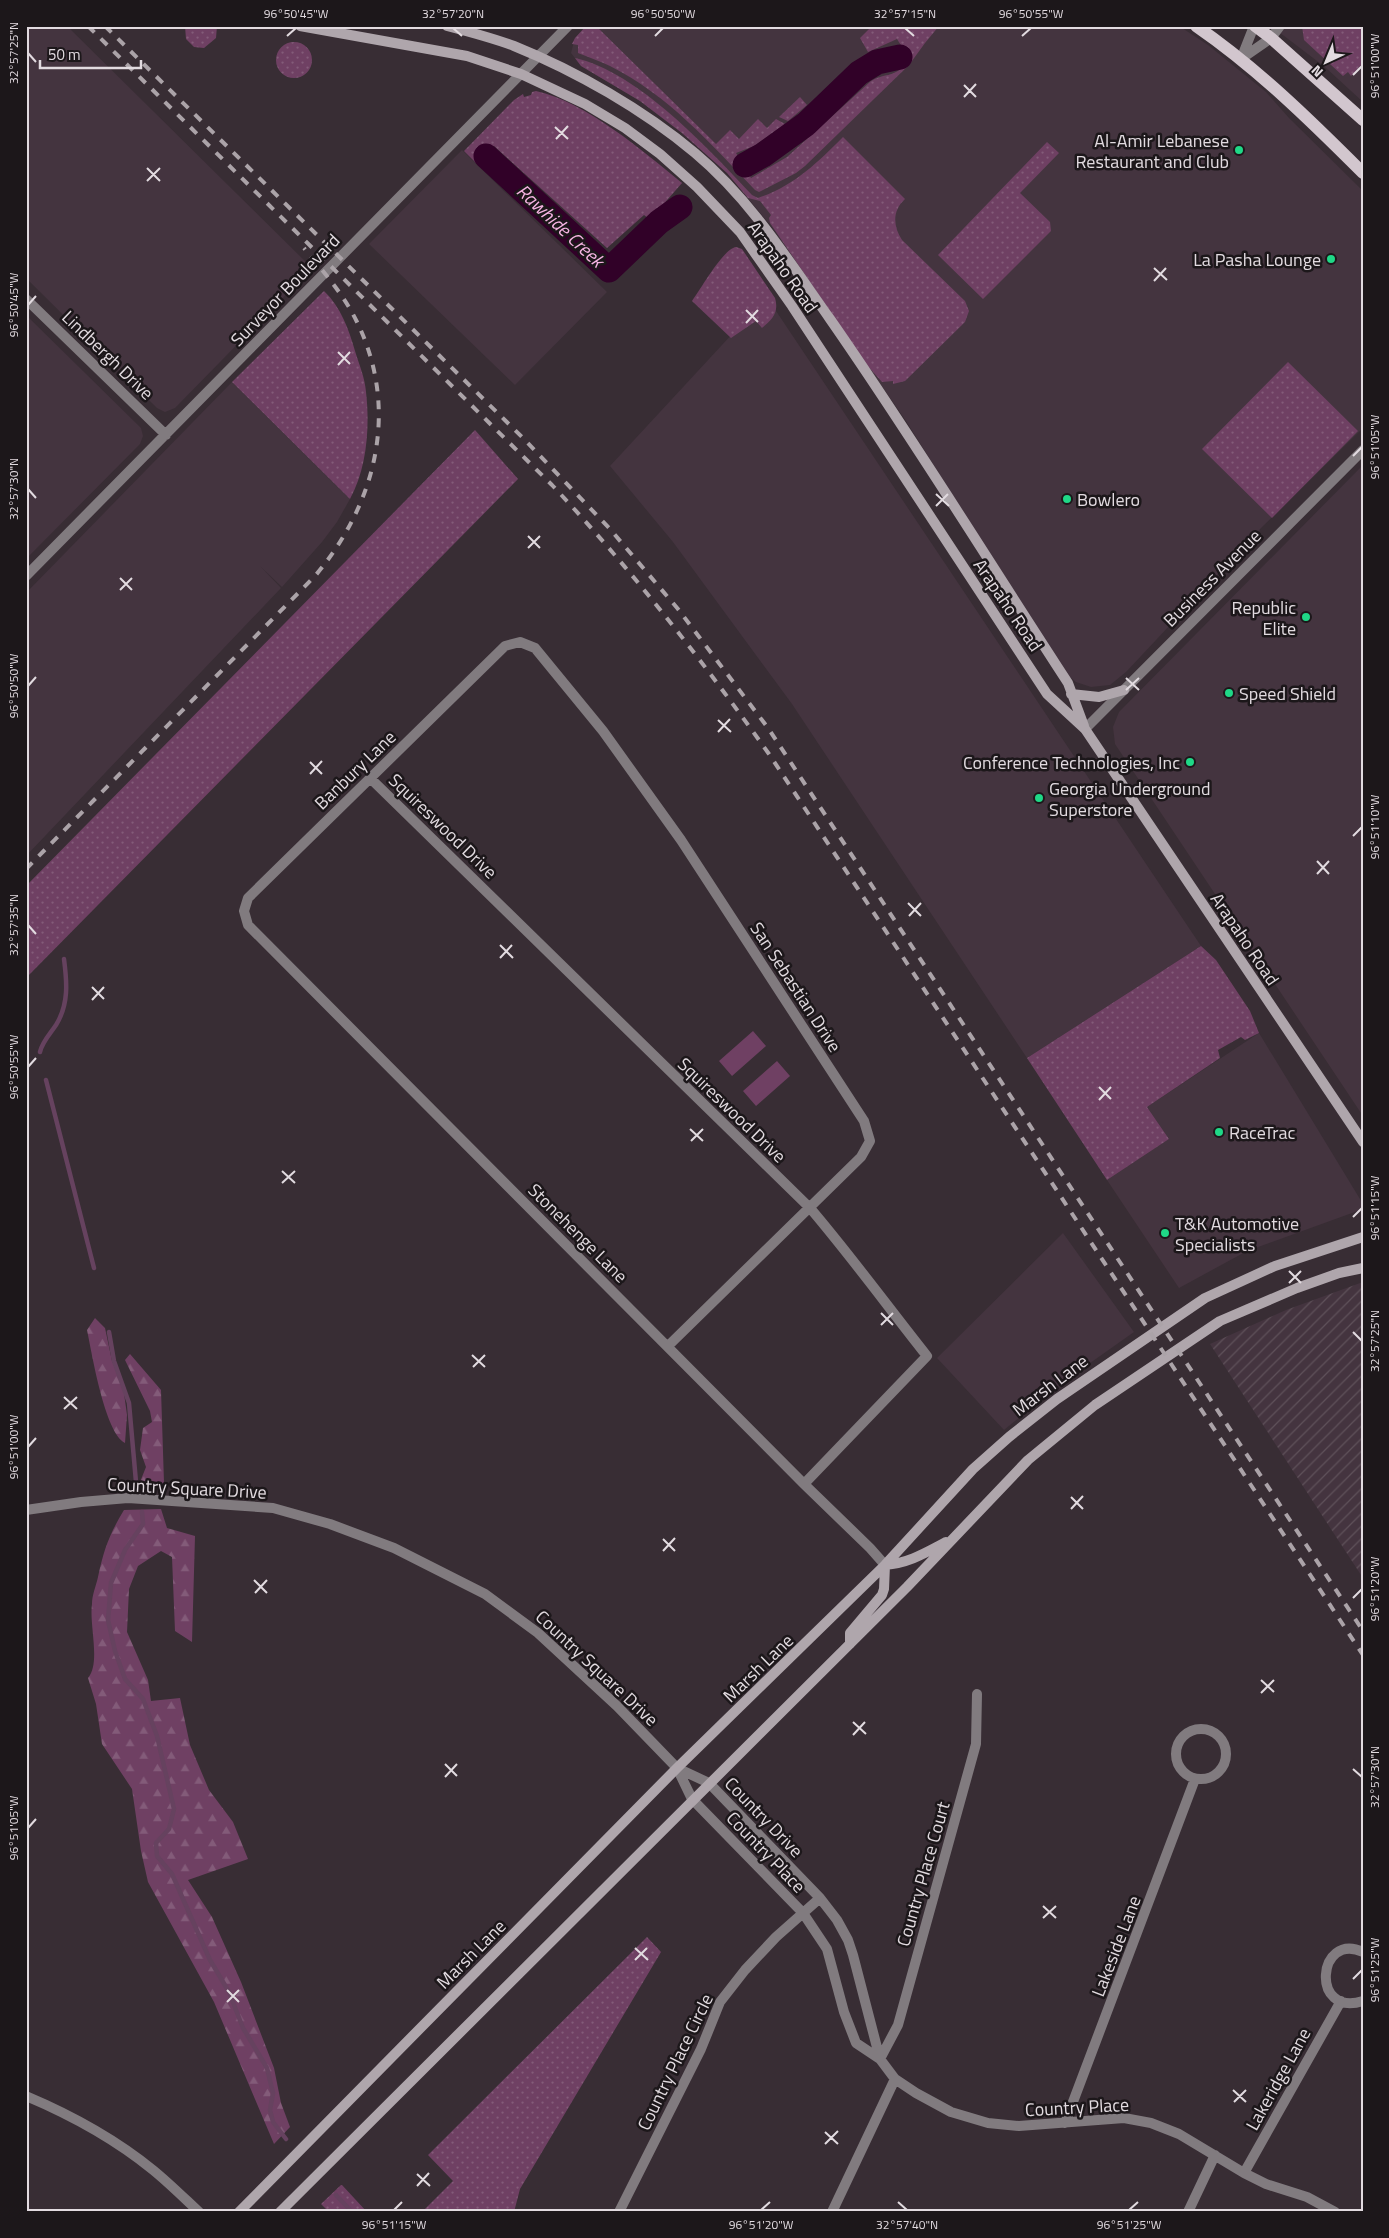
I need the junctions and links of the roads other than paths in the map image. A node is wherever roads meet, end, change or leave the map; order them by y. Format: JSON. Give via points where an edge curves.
{"nodes":[{"id":1,"x":300,"y":26,"type":"edge"},
{"id":2,"x":447,"y":26,"type":"edge"},
{"id":3,"x":568,"y":26,"type":"edge"},
{"id":4,"x":1196,"y":26,"type":"edge"},
{"id":5,"x":1254,"y":26,"type":"edge"},
{"id":6,"x":1280,"y":26,"type":"edge"},
{"id":7,"x":1271,"y":38,"type":"junction"},
{"id":8,"x":538,"y":56,"type":"junction"},
{"id":9,"x":1241,"y":60,"type":"junction"},
{"id":10,"x":521,"y":74,"type":"junction"},
{"id":11,"x":1363,"y":120,"type":"edge"},
{"id":12,"x":1363,"y":173,"type":"edge"},
{"id":13,"x":26,"y":298,"type":"edge"},
{"id":14,"x":166,"y":435,"type":"junction"},
{"id":15,"x":1363,"y":450,"type":"edge"},
{"id":16,"x":26,"y":576,"type":"edge"},
{"id":17,"x":505,"y":646,"type":"joint"},
{"id":18,"x":1124,"y":690,"type":"junction"},
{"id":19,"x":1071,"y":694,"type":"junction"},
{"id":20,"x":1085,"y":729,"type":"junction"},
{"id":21,"x":370,"y":778,"type":"junction"},
{"id":22,"x":248,"y":925,"type":"joint"},
{"id":23,"x":1363,"y":1142,"type":"edge"},
{"id":24,"x":810,"y":1208,"type":"junction"},
{"id":25,"x":1363,"y":1237,"type":"edge"},
{"id":26,"x":1363,"y":1268,"type":"edge"},
{"id":27,"x":668,"y":1346,"type":"junction"},
{"id":28,"x":804,"y":1484,"type":"junction"},
{"id":29,"x":26,"y":1510,"type":"edge"},
{"id":30,"x":955,"y":1537,"type":"junction"},
{"id":31,"x":885,"y":1565,"type":"junction"},
{"id":32,"x":850,"y":1644,"type":"junction"},
{"id":33,"x":977,"y":1694,"type":"dead end"},
{"id":34,"x":677,"y":1768,"type":"junction"},
{"id":35,"x":1195,"y":1779,"type":"junction"},
{"id":36,"x":709,"y":1783,"type":"junction"},
{"id":37,"x":692,"y":1799,"type":"junction"},
{"id":38,"x":820,"y":1898,"type":"junction"},
{"id":39,"x":803,"y":1913,"type":"junction"},
{"id":40,"x":1363,"y":1952,"type":"edge"},
{"id":41,"x":1363,"y":2001,"type":"edge"},
{"id":42,"x":1340,"y":2002,"type":"junction"},
{"id":43,"x":880,"y":2059,"type":"junction"},
{"id":44,"x":895,"y":2079,"type":"junction"},
{"id":45,"x":26,"y":2096,"type":"edge"},
{"id":46,"x":1065,"y":2123,"type":"junction"},
{"id":47,"x":1215,"y":2155,"type":"junction"},
{"id":48,"x":1244,"y":2173,"type":"junction"},
{"id":49,"x":199,"y":2212,"type":"edge"},
{"id":50,"x":239,"y":2212,"type":"edge"},
{"id":51,"x":280,"y":2212,"type":"edge"},
{"id":52,"x":619,"y":2212,"type":"edge"},
{"id":53,"x":832,"y":2212,"type":"edge"},
{"id":54,"x":1188,"y":2212,"type":"edge"},
{"id":55,"x":1334,"y":2212,"type":"edge"}],
"edges":[{"from":1,"to":10,"type":"main road","name":"Arapaho Road","via":[[467,56]]},
{"from":2,"to":8,"type":"main road","name":"Arapaho Road"},
{"from":3,"to":8,"type":"street","name":"Surveyor Boulevard"},
{"from":4,"to":9,"type":"main road"},
{"from":5,"to":7,"type":"main road"},
{"from":5,"to":9,"type":"street"},
{"from":6,"to":7,"type":"street"},
{"from":7,"to":9,"type":"street"},
{"from":7,"to":11,"type":"main road"},
{"from":8,"to":10,"type":"street","name":"Surveyor Boulevard"},
{"from":8,"to":19,"type":"main road","name":"Arapaho Road","via":[[645,116],[695,152],[738,194],[775,241],[895,412],[1068,683]]},
{"from":9,"to":12,"type":"main road","via":[[1315,125]]},
{"from":10,"to":14,"type":"street","name":"Surveyor Boulevard"},
{"from":10,"to":20,"type":"main road","name":"Arapaho Road","via":[[585,104],[625,128],[697,187],[740,232],[1048,694]]},
{"from":13,"to":14,"type":"street","name":"Lindbergh Drive"},
{"from":14,"to":16,"type":"street","name":"Surveyor Boulevard"},
{"from":15,"to":18,"type":"street","name":"Business Avenue"},
{"from":17,"to":21,"type":"street","name":"Banbury Lane"},
{"from":17,"to":24,"type":"street","name":"San Sebastian Drive","via":[[520,642],[535,648],[604,731],[681,840],[864,1121],[870,1141],[861,1157]]},
{"from":18,"to":19,"type":"main road","via":[[1099,697]]},
{"from":18,"to":20,"type":"street","name":"Business Avenue"},
{"from":19,"to":20,"type":"main road","name":"Arapaho Road"},
{"from":20,"to":23,"type":"main road","name":"Arapaho Road"},
{"from":21,"to":22,"type":"street","name":"Banbury Lane","via":[[248,898],[244,911]]},
{"from":21,"to":24,"type":"street","name":"Squireswood Drive"},
{"from":22,"to":27,"type":"street","name":"Stonehenge Lane"},
{"from":24,"to":27,"type":"street","name":"San Sebastian Drive"},
{"from":24,"to":28,"type":"street","name":"Squireswood Drive","via":[[927,1356]]},
{"from":25,"to":31,"type":"main road","name":"Marsh Lane","via":[[1274,1266],[1205,1298],[1119,1355],[1057,1399],[973,1469]]},
{"from":26,"to":30,"type":"main road","via":[[1297,1288],[1220,1321],[1172,1352],[1095,1406],[1028,1460]]},
{"from":27,"to":28,"type":"street","name":"Stonehenge Lane"},
{"from":28,"to":31,"type":"street","name":"Stonehenge Lane"},
{"from":29,"to":34,"type":"street","name":"Country Square Drive","via":[[128,1498],[273,1508],[330,1524],[394,1548],[485,1594],[526,1623],[574,1664]]},
{"from":30,"to":31,"type":"main road","via":[[914,1559]]},
{"from":30,"to":32,"type":"main road"},
{"from":31,"to":32,"type":"main road","via":[[882,1595],[850,1633]]},
{"from":31,"to":34,"type":"main road","name":"Marsh Lane"},
{"from":32,"to":36,"type":"main road"},
{"from":33,"to":43,"type":"street","name":"Country Place Court","via":[[976,1744],[898,2025]]},
{"from":34,"to":36,"type":"street","name":"Country Drive"},
{"from":34,"to":37,"type":"street","name":"Country Square Drive"},
{"from":34,"to":50,"type":"main road","name":"Marsh Lane"},
{"from":35,"to":35,"type":"street","via":[[1210,1778],[1222,1770],[1227,1757],[1224,1743],[1214,1732],[1200,1729],[1187,1734],[1178,1745],[1176,1759],[1183,1772]]},
{"from":35,"to":46,"type":"street","name":"Lakeside Lane"},
{"from":36,"to":37,"type":"main road"},
{"from":36,"to":38,"type":"street","name":"Country Drive"},
{"from":37,"to":39,"type":"street","name":"Country Place"},
{"from":37,"to":51,"type":"main road"},
{"from":38,"to":39,"type":"street","name":"Country Place Circle"},
{"from":38,"to":43,"type":"street","name":"Country Place","via":[[848,1940]]},
{"from":39,"to":43,"type":"street","name":"Country Place","via":[[827,1949],[856,2043]]},
{"from":39,"to":52,"type":"street","name":"Country Place Circle","via":[[745,1970],[720,2002],[701,2049]]},
{"from":40,"to":42,"type":"street","via":[[1344,1950],[1332,1956],[1325,1968],[1324,1981]]},
{"from":41,"to":42,"type":"street","via":[[1354,2004]]},
{"from":42,"to":48,"type":"street","name":"Lakeridge Lane"},
{"from":43,"to":44,"type":"street","name":"Country Place"},
{"from":44,"to":46,"type":"street","name":"Country Place","via":[[951,2112],[975,2120],[1019,2126]]},
{"from":44,"to":53,"type":"street"},
{"from":45,"to":49,"type":"street","via":[[60,2111],[127,2151]]},
{"from":46,"to":47,"type":"street","name":"Country Place","via":[[1124,2118],[1151,2123],[1179,2134]]},
{"from":47,"to":48,"type":"street","name":"Country Place"},
{"from":47,"to":54,"type":"street"},
{"from":48,"to":55,"type":"street","name":"Country Place","via":[[1266,2184],[1308,2197]]}]}
